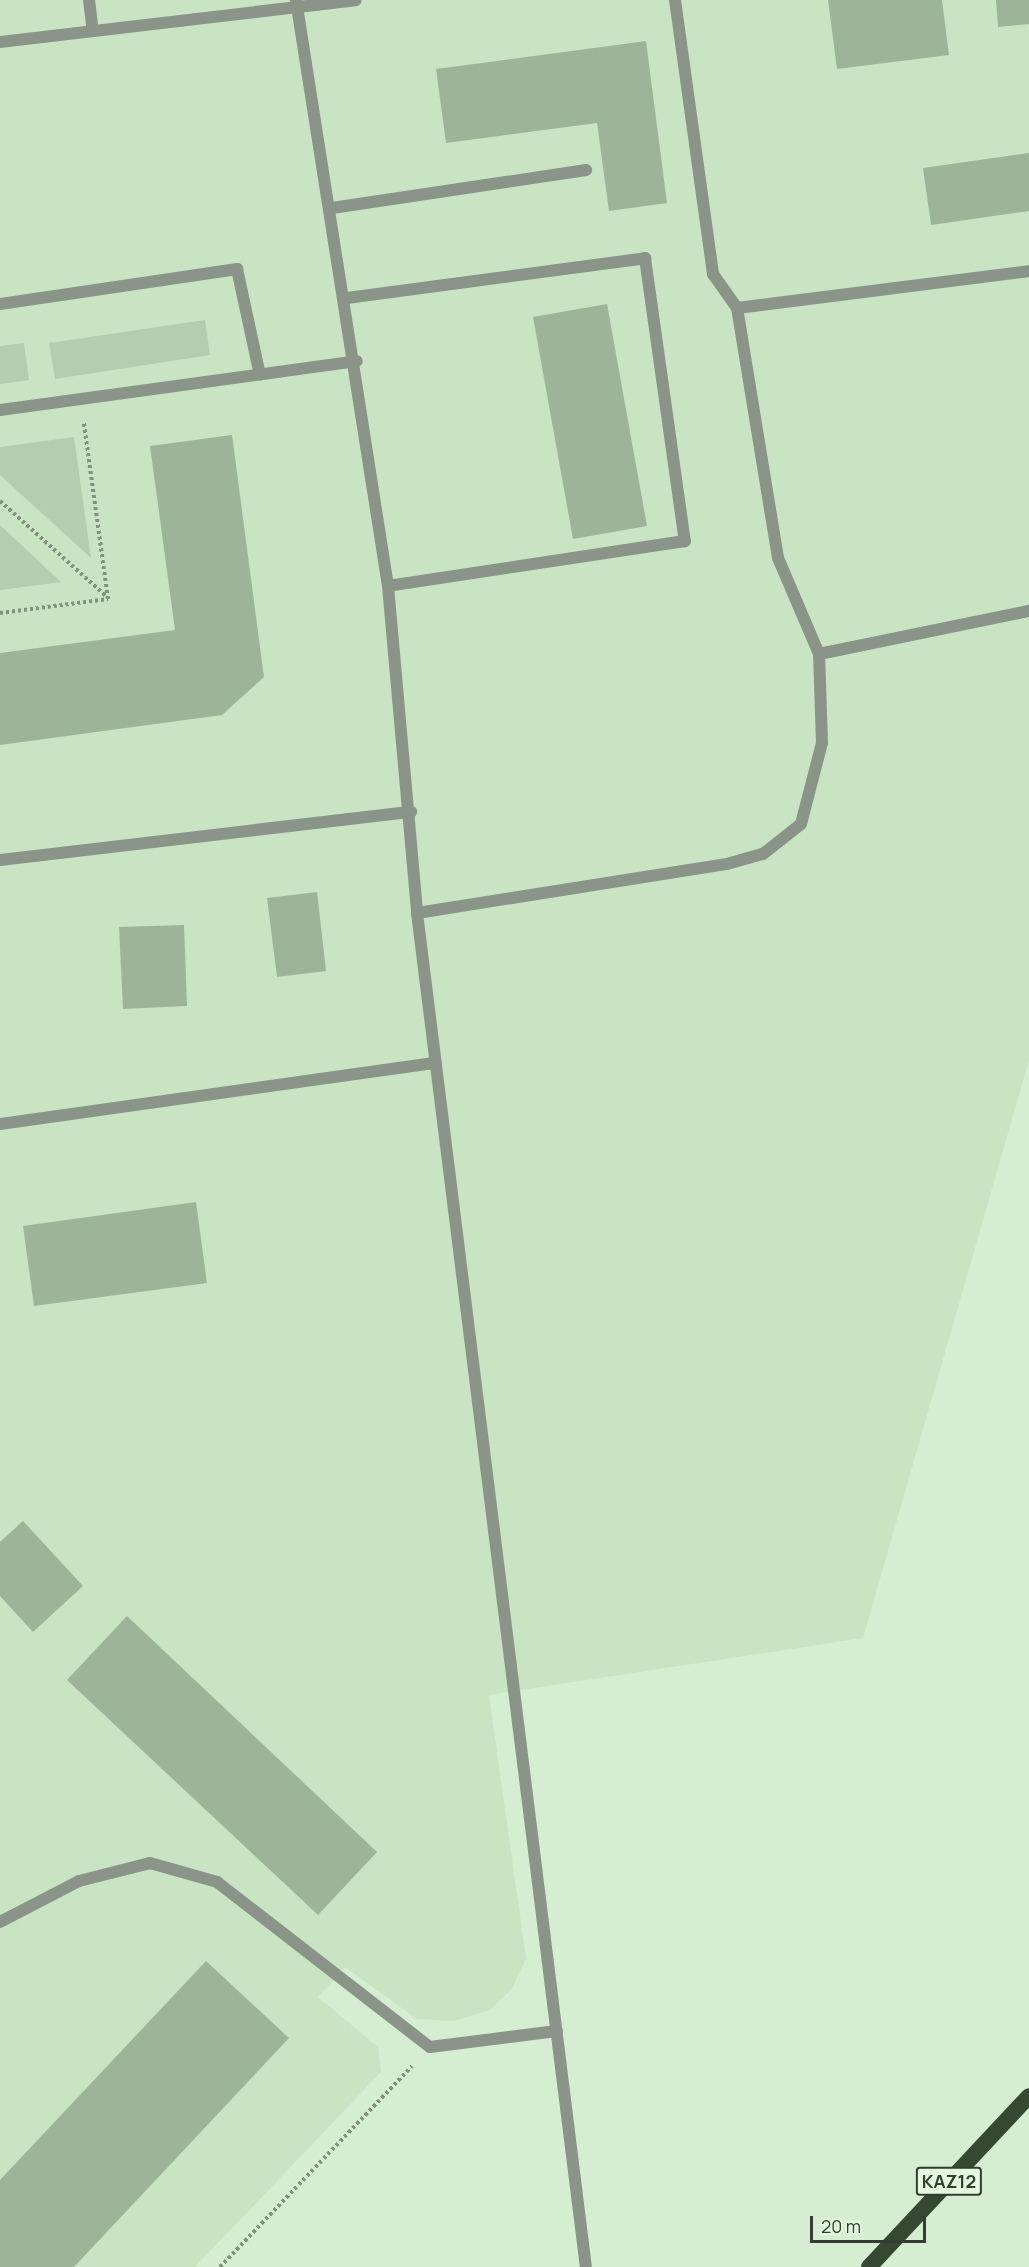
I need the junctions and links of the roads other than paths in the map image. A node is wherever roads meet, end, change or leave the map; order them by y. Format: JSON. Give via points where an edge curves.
{"nodes":[{"id":1,"x":89,"y":0,"type":"edge"},
{"id":2,"x":356,"y":0,"type":"edge"},
{"id":3,"x":675,"y":0,"type":"edge"},
{"id":4,"x":297,"y":4,"type":"edge"},
{"id":5,"x":93,"y":31,"type":"junction"},
{"id":6,"x":0,"y":42,"type":"edge"},
{"id":7,"x":586,"y":170,"type":"dead end"},
{"id":8,"x":332,"y":208,"type":"junction"},
{"id":9,"x":1029,"y":271,"type":"edge"},
{"id":10,"x":347,"y":298,"type":"junction"},
{"id":11,"x":0,"y":304,"type":"edge"},
{"id":12,"x":737,"y":308,"type":"junction"},
{"id":13,"x":357,"y":361,"type":"junction"},
{"id":14,"x":260,"y":375,"type":"junction"},
{"id":15,"x":0,"y":411,"type":"edge"},
{"id":16,"x":388,"y":586,"type":"junction"},
{"id":17,"x":1029,"y":611,"type":"edge"},
{"id":18,"x":819,"y":654,"type":"junction"},
{"id":19,"x":411,"y":812,"type":"junction"},
{"id":20,"x":0,"y":860,"type":"edge"},
{"id":21,"x":417,"y":913,"type":"junction"},
{"id":22,"x":436,"y":1063,"type":"junction"},
{"id":23,"x":0,"y":1124,"type":"edge"},
{"id":24,"x":0,"y":1922,"type":"edge"},
{"id":25,"x":557,"y":2031,"type":"junction"},
{"id":26,"x":1029,"y":2096,"type":"edge"},
{"id":27,"x":586,"y":2267,"type":"edge"},
{"id":28,"x":869,"y":2267,"type":"edge"}],
"edges":[{"from":1,"to":5,"type":"lane"},
{"from":2,"to":4,"type":"lane"},
{"from":3,"to":12,"type":"lane","via":[[713,274]]},
{"from":4,"to":5,"type":"lane"},
{"from":4,"to":8,"type":"lane"},
{"from":5,"to":6,"type":"lane"},
{"from":7,"to":8,"type":"lane"},
{"from":8,"to":10,"type":"lane"},
{"from":9,"to":12,"type":"lane"},
{"from":10,"to":13,"type":"lane"},
{"from":10,"to":16,"type":"lane","via":[[645,258],[685,541]]},
{"from":11,"to":14,"type":"lane","via":[[237,269]]},
{"from":12,"to":18,"type":"lane","via":[[778,558]]},
{"from":13,"to":14,"type":"lane"},
{"from":13,"to":16,"type":"lane"},
{"from":14,"to":15,"type":"lane"},
{"from":16,"to":19,"type":"lane"},
{"from":17,"to":18,"type":"lane"},
{"from":18,"to":21,"type":"lane","via":[[822,744],[801,824],[763,854],[628,883]]},
{"from":19,"to":20,"type":"lane"},
{"from":19,"to":21,"type":"lane"},
{"from":21,"to":22,"type":"lane"},
{"from":22,"to":23,"type":"lane"},
{"from":22,"to":25,"type":"lane"},
{"from":24,"to":25,"type":"lane","via":[[79,1881],[150,1863],[217,1882],[430,2047]]},
{"from":25,"to":27,"type":"lane"},
{"from":26,"to":28,"type":"highway","number":"KAZ12"}]}
